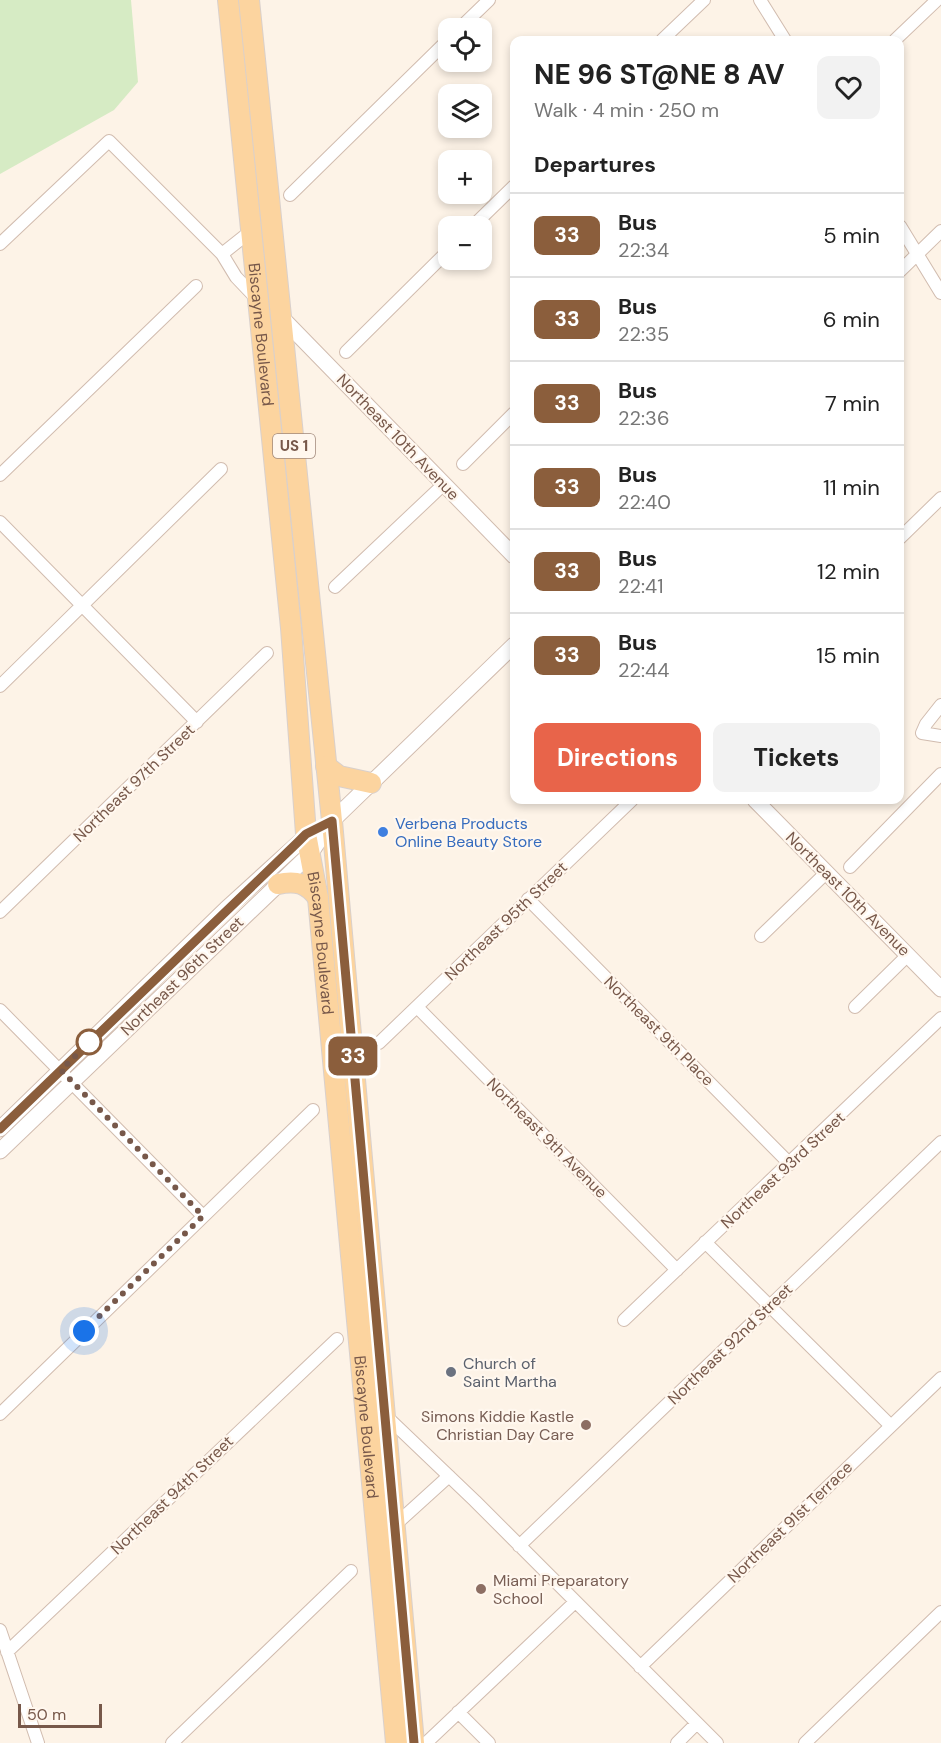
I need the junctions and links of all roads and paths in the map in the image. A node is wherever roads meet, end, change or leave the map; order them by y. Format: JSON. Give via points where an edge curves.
{"nodes":[{"id":1,"x":228,"y":0,"type":"edge"},
{"id":2,"x":249,"y":0,"type":"edge"},
{"id":3,"x":489,"y":0,"type":"edge"},
{"id":4,"x":704,"y":0,"type":"edge"},
{"id":5,"x":760,"y":0,"type":"edge"},
{"id":6,"x":937,"y":0,"type":"edge"},
{"id":7,"x":470,"y":18,"type":"edge"},
{"id":8,"x":666,"y":36,"type":"edge"},
{"id":9,"x":782,"y":36,"type":"edge"},
{"id":10,"x":899,"y":36,"type":"edge"},
{"id":11,"x":438,"y":49,"type":"edge"},
{"id":12,"x":510,"y":190,"type":"edge"},
{"id":13,"x":290,"y":195,"type":"dead end"},
{"id":14,"x":483,"y":216,"type":"edge"},
{"id":15,"x":251,"y":231,"type":"junction"},
{"id":16,"x":941,"y":231,"type":"edge"},
{"id":17,"x":904,"y":232,"type":"edge"},
{"id":18,"x":0,"y":244,"type":"edge"},
{"id":19,"x":222,"y":254,"type":"junction"},
{"id":20,"x":917,"y":254,"type":"junction"},
{"id":21,"x":438,"y":261,"type":"edge"},
{"id":22,"x":904,"y":267,"type":"edge"},
{"id":23,"x":196,"y":286,"type":"dead end"},
{"id":24,"x":941,"y":293,"type":"edge"},
{"id":25,"x":258,"y":299,"type":"junction"},
{"id":26,"x":281,"y":317,"type":"junction"},
{"id":27,"x":346,"y":352,"type":"dead end"},
{"id":28,"x":510,"y":417,"type":"edge"},
{"id":29,"x":463,"y":464,"type":"dead end"},
{"id":30,"x":221,"y":469,"type":"dead end"},
{"id":31,"x":0,"y":475,"type":"edge"},
{"id":32,"x":444,"y":483,"type":"junction"},
{"id":33,"x":941,"y":498,"type":"edge"},
{"id":34,"x":0,"y":522,"type":"edge"},
{"id":35,"x":904,"y":534,"type":"edge"},
{"id":36,"x":510,"y":552,"type":"edge"},
{"id":37,"x":335,"y":587,"type":"dead end"},
{"id":38,"x":83,"y":606,"type":"junction"},
{"id":39,"x":510,"y":649,"type":"edge"},
{"id":40,"x":267,"y":652,"type":"dead end"},
{"id":41,"x":0,"y":686,"type":"edge"},
{"id":42,"x":941,"y":705,"type":"edge"},
{"id":43,"x":197,"y":722,"type":"junction"},
{"id":44,"x":941,"y":736,"type":"edge"},
{"id":45,"x":326,"y":766,"type":"junction"},
{"id":46,"x":941,"y":774,"type":"edge"},
{"id":47,"x":371,"y":783,"type":"junction"},
{"id":48,"x":628,"y":804,"type":"edge"},
{"id":49,"x":759,"y":804,"type":"edge"},
{"id":50,"x":332,"y":821,"type":"junction"},
{"id":51,"x":306,"y":834,"type":"junction"},
{"id":52,"x":310,"y":854,"type":"junction"},
{"id":53,"x":850,"y":867,"type":"dead end"},
{"id":54,"x":827,"y":872,"type":"junction"},
{"id":55,"x":278,"y":884,"type":"junction"},
{"id":56,"x":318,"y":898,"type":"junction"},
{"id":57,"x":528,"y":899,"type":"junction"},
{"id":58,"x":0,"y":912,"type":"edge"},
{"id":59,"x":761,"y":936,"type":"dead end"},
{"id":60,"x":908,"y":955,"type":"junction"},
{"id":61,"x":941,"y":990,"type":"edge"},
{"id":62,"x":417,"y":1007,"type":"junction"},
{"id":63,"x":855,"y":1007,"type":"dead end"},
{"id":64,"x":0,"y":1010,"type":"edge"},
{"id":65,"x":941,"y":1018,"type":"edge"},
{"id":66,"x":380,"y":1043,"type":"dead end"},
{"id":67,"x":61,"y":1070,"type":"junction"},
{"id":68,"x":72,"y":1082,"type":"junction"},
{"id":69,"x":314,"y":1110,"type":"dead end"},
{"id":70,"x":0,"y":1129,"type":"edge"},
{"id":71,"x":941,"y":1142,"type":"edge"},
{"id":72,"x":0,"y":1151,"type":"edge"},
{"id":73,"x":790,"y":1164,"type":"junction"},
{"id":74,"x":345,"y":1188,"type":"junction"},
{"id":75,"x":203,"y":1216,"type":"junction"},
{"id":76,"x":368,"y":1223,"type":"junction"},
{"id":77,"x":705,"y":1242,"type":"junction"},
{"id":78,"x":677,"y":1269,"type":"junction"},
{"id":79,"x":770,"y":1306,"type":"junction"},
{"id":80,"x":624,"y":1320,"type":"dead end"},
{"id":81,"x":337,"y":1339,"type":"dead end"},
{"id":82,"x":941,"y":1378,"type":"edge"},
{"id":83,"x":362,"y":1386,"type":"junction"},
{"id":84,"x":0,"y":1414,"type":"edge"},
{"id":85,"x":386,"y":1416,"type":"junction"},
{"id":86,"x":890,"y":1425,"type":"junction"},
{"id":87,"x":449,"y":1476,"type":"junction"},
{"id":88,"x":395,"y":1525,"type":"junction"},
{"id":89,"x":519,"y":1545,"type":"junction"},
{"id":90,"x":351,"y":1571,"type":"dead end"},
{"id":91,"x":575,"y":1602,"type":"junction"},
{"id":92,"x":941,"y":1612,"type":"edge"},
{"id":93,"x":0,"y":1630,"type":"edge"},
{"id":94,"x":7,"y":1652,"type":"junction"},
{"id":95,"x":640,"y":1667,"type":"junction"},
{"id":96,"x":459,"y":1712,"type":"junction"},
{"id":97,"x":697,"y":1724,"type":"junction"},
{"id":98,"x":38,"y":1743,"type":"edge"},
{"id":99,"x":172,"y":1743,"type":"edge"},
{"id":100,"x":396,"y":1743,"type":"edge"},
{"id":101,"x":414,"y":1743,"type":"edge"},
{"id":102,"x":426,"y":1743,"type":"edge"},
{"id":103,"x":489,"y":1743,"type":"edge"},
{"id":104,"x":677,"y":1743,"type":"edge"},
{"id":105,"x":717,"y":1743,"type":"edge"},
{"id":106,"x":805,"y":1743,"type":"edge"}],
"edges":[{"from":1,"to":15,"type":"main road","name":"Biscayne Boulevard","number":"US 1"},
{"from":2,"to":26,"type":"main road","name":"Biscayne Boulevard","number":"US 1"},
{"from":3,"to":7,"type":"street"},
{"from":4,"to":8,"type":"street"},
{"from":5,"to":9,"type":"street"},
{"from":6,"to":10,"type":"street"},
{"from":11,"to":13,"type":"street"},
{"from":12,"to":14,"type":"street"},
{"from":15,"to":19,"type":"street"},
{"from":15,"to":25,"type":"main road","name":"Biscayne Boulevard","number":"US 1"},
{"from":16,"to":20,"type":"street"},
{"from":17,"to":20,"type":"street"},
{"from":18,"to":19,"type":"street","via":[[109,141]]},
{"from":19,"to":25,"type":"street","via":[[236,278]]},
{"from":20,"to":22,"type":"street"},
{"from":20,"to":24,"type":"street"},
{"from":21,"to":27,"type":"street"},
{"from":23,"to":31,"type":"street"},
{"from":25,"to":51,"type":"main road","name":"Biscayne Boulevard","number":"US 1","via":[[291,627]]},
{"from":26,"to":32,"type":"street","name":"Northeast 10th Avenue"},
{"from":26,"to":45,"type":"main road","name":"Biscayne Boulevard","number":"US 1"},
{"from":28,"to":29,"type":"street"},
{"from":30,"to":38,"type":"street"},
{"from":32,"to":36,"type":"street","name":"Northeast 10th Avenue"},
{"from":32,"to":37,"type":"street"},
{"from":33,"to":35,"type":"street"},
{"from":34,"to":38,"type":"street"},
{"from":38,"to":41,"type":"street"},
{"from":38,"to":43,"type":"street"},
{"from":39,"to":47,"type":"street","name":"Northeast 96th Street"},
{"from":40,"to":43,"type":"street","name":"Northeast 97th Street"},
{"from":42,"to":44,"type":"street","via":[[922,733]]},
{"from":43,"to":58,"type":"street","name":"Northeast 97th Street"},
{"from":45,"to":47,"type":"main road","via":[[339,776]]},
{"from":45,"to":50,"type":"main road","name":"Biscayne Boulevard","number":"US 1"},
{"from":46,"to":53,"type":"street"},
{"from":47,"to":50,"type":"street","name":"Northeast 96th Street"},
{"from":48,"to":57,"type":"street","name":"Northeast 95th Street"},
{"from":49,"to":54,"type":"street","name":"Northeast 10th Avenue"},
{"from":50,"to":51,"type":"street","name":"Northeast 96th Street"},
{"from":50,"to":52,"type":"street","name":"Northeast 96th Street"},
{"from":50,"to":76,"type":"main road","name":"Biscayne Boulevard","number":"US 1"},
{"from":51,"to":52,"type":"main road","name":"Biscayne Boulevard","number":"US 1"},
{"from":51,"to":67,"type":"street","name":"Northeast 96th Street"},
{"from":52,"to":55,"type":"street","name":"Northeast 96th Street"},
{"from":52,"to":56,"type":"main road","name":"Biscayne Boulevard","number":"US 1"},
{"from":54,"to":59,"type":"street"},
{"from":54,"to":60,"type":"street","name":"Northeast 10th Avenue"},
{"from":55,"to":56,"type":"main road","via":[[293,880]]},
{"from":55,"to":68,"type":"street","name":"Northeast 96th Street"},
{"from":56,"to":74,"type":"main road","name":"Biscayne Boulevard","number":"US 1"},
{"from":57,"to":62,"type":"street","name":"Northeast 95th Street"},
{"from":57,"to":73,"type":"street","name":"Northeast 9th Place"},
{"from":60,"to":61,"type":"street","name":"Northeast 10th Avenue"},
{"from":60,"to":63,"type":"street"},
{"from":62,"to":66,"type":"street","name":"Northeast 95th Street"},
{"from":62,"to":78,"type":"street","name":"Northeast 9th Avenue"},
{"from":64,"to":67,"type":"street"},
{"from":65,"to":73,"type":"street","name":"Northeast 93rd Street"},
{"from":67,"to":68,"type":"street"},
{"from":67,"to":70,"type":"street","name":"Northeast 96th Street"},
{"from":68,"to":72,"type":"street","name":"Northeast 96th Street"},
{"from":68,"to":75,"type":"street"},
{"from":69,"to":75,"type":"street"},
{"from":71,"to":79,"type":"street","name":"Northeast 92nd Street"},
{"from":73,"to":77,"type":"street","name":"Northeast 93rd Street"},
{"from":74,"to":76,"type":"main road","via":[[354,1211]]},
{"from":74,"to":83,"type":"main road","name":"Biscayne Boulevard","number":"US 1"},
{"from":75,"to":84,"type":"street"},
{"from":76,"to":85,"type":"main road","name":"Biscayne Boulevard","number":"US 1"},
{"from":77,"to":78,"type":"street","name":"Northeast 93rd Street"},
{"from":77,"to":79,"type":"street"},
{"from":78,"to":80,"type":"street","name":"Northeast 93rd Street"},
{"from":79,"to":86,"type":"street"},
{"from":79,"to":89,"type":"street","name":"Northeast 92nd Street"},
{"from":81,"to":94,"type":"street","name":"Northeast 94th Street"},
{"from":82,"to":86,"type":"street","name":"Northeast 91st Terrace"},
{"from":83,"to":85,"type":"main road","via":[[374,1406]]},
{"from":83,"to":100,"type":"main road","name":"Biscayne Boulevard","number":"US 1"},
{"from":85,"to":87,"type":"street"},
{"from":85,"to":88,"type":"main road","name":"Biscayne Boulevard","number":"US 1"},
{"from":86,"to":95,"type":"street","name":"Northeast 91st Terrace"},
{"from":87,"to":88,"type":"street"},
{"from":87,"to":89,"type":"street"},
{"from":88,"to":101,"type":"main road","name":"Biscayne Boulevard","number":"US 1"},
{"from":89,"to":91,"type":"street"},
{"from":90,"to":99,"type":"street"},
{"from":91,"to":95,"type":"street"},
{"from":91,"to":96,"type":"street"},
{"from":92,"to":106,"type":"street"},
{"from":93,"to":94,"type":"street"},
{"from":94,"to":98,"type":"street"},
{"from":95,"to":97,"type":"street"},
{"from":96,"to":102,"type":"street"},
{"from":96,"to":103,"type":"street"},
{"from":97,"to":104,"type":"street"},
{"from":97,"to":105,"type":"street"}]}
